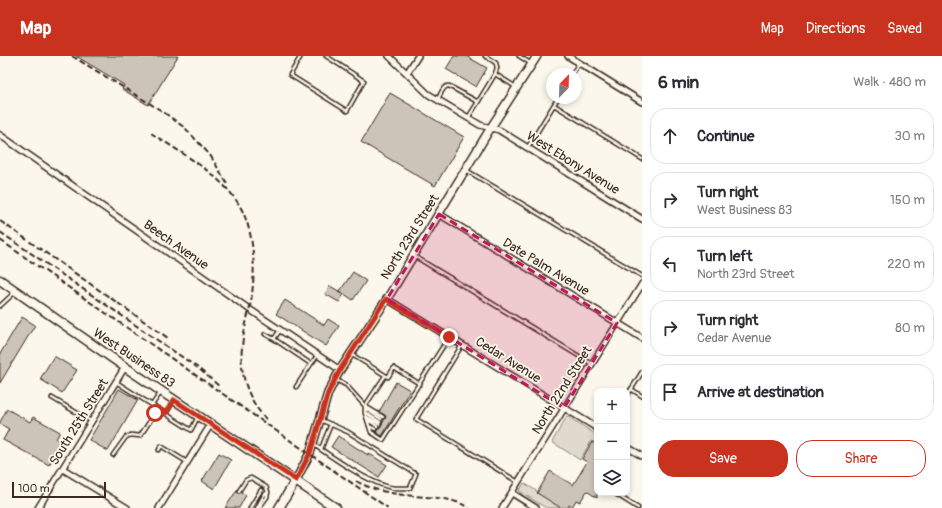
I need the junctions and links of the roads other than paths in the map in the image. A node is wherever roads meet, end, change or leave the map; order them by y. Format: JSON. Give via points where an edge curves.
{"nodes":[{"id":1,"x":302,"y":56,"type":"edge"},
{"id":2,"x":326,"y":56,"type":"edge"},
{"id":3,"x":389,"y":56,"type":"edge"},
{"id":4,"x":418,"y":56,"type":"edge"},
{"id":5,"x":485,"y":56,"type":"edge"},
{"id":6,"x":519,"y":56,"type":"edge"},
{"id":7,"x":537,"y":56,"type":"edge"},
{"id":8,"x":568,"y":56,"type":"edge"},
{"id":9,"x":579,"y":63,"type":"junction"},
{"id":10,"x":531,"y":64,"type":"junction"},
{"id":11,"x":576,"y":68,"type":"edge"},
{"id":12,"x":408,"y":73,"type":"junction"},
{"id":13,"x":495,"y":74,"type":"junction"},
{"id":14,"x":517,"y":87,"type":"junction"},
{"id":15,"x":437,"y":100,"type":"junction"},
{"id":16,"x":478,"y":102,"type":"junction"},
{"id":17,"x":642,"y":102,"type":"edge"},
{"id":18,"x":554,"y":105,"type":"joint"},
{"id":19,"x":468,"y":118,"type":"junction"},
{"id":20,"x":490,"y":129,"type":"junction"},
{"id":21,"x":0,"y":135,"type":"edge"},
{"id":22,"x":528,"y":148,"type":"junction"},
{"id":23,"x":642,"y":159,"type":"edge"},
{"id":24,"x":466,"y":170,"type":"junction"},
{"id":25,"x":439,"y":214,"type":"junction"},
{"id":26,"x":642,"y":219,"type":"edge"},
{"id":27,"x":414,"y":255,"type":"junction"},
{"id":28,"x":642,"y":276,"type":"edge"},
{"id":29,"x":0,"y":280,"type":"edge"},
{"id":30,"x":642,"y":284,"type":"edge"},
{"id":31,"x":15,"y":291,"type":"junction"},
{"id":32,"x":386,"y":299,"type":"junction"},
{"id":33,"x":0,"y":306,"type":"edge"},
{"id":34,"x":617,"y":323,"type":"junction"},
{"id":35,"x":280,"y":330,"type":"junction"},
{"id":36,"x":265,"y":334,"type":"dead end"},
{"id":37,"x":449,"y":337,"type":"junction"},
{"id":38,"x":642,"y":338,"type":"edge"},
{"id":39,"x":274,"y":339,"type":"junction"},
{"id":40,"x":462,"y":345,"type":"junction"},
{"id":41,"x":351,"y":354,"type":"junction"},
{"id":42,"x":318,"y":355,"type":"junction"},
{"id":43,"x":311,"y":364,"type":"junction"},
{"id":44,"x":592,"y":364,"type":"junction"},
{"id":45,"x":125,"y":367,"type":"junction"},
{"id":46,"x":340,"y":370,"type":"junction"},
{"id":47,"x":642,"y":372,"type":"edge"},
{"id":48,"x":385,"y":376,"type":"junction"},
{"id":49,"x":335,"y":380,"type":"junction"},
{"id":50,"x":116,"y":382,"type":"junction"},
{"id":51,"x":420,"y":384,"type":"junction"},
{"id":52,"x":296,"y":388,"type":"dead end"},
{"id":53,"x":631,"y":389,"type":"joint"},
{"id":54,"x":161,"y":391,"type":"junction"},
{"id":55,"x":642,"y":396,"type":"edge"},
{"id":56,"x":52,"y":398,"type":"dead end"},
{"id":57,"x":174,"y":400,"type":"junction"},
{"id":58,"x":152,"y":405,"type":"junction"},
{"id":59,"x":158,"y":408,"type":"junction"},
{"id":60,"x":564,"y":408,"type":"junction"},
{"id":61,"x":365,"y":409,"type":"junction"},
{"id":62,"x":166,"y":413,"type":"junction"},
{"id":63,"x":199,"y":416,"type":"junction"},
{"id":64,"x":367,"y":418,"type":"junction"},
{"id":65,"x":321,"y":420,"type":"junction"},
{"id":66,"x":92,"y":422,"type":"junction"},
{"id":67,"x":379,"y":423,"type":"junction"},
{"id":68,"x":211,"y":424,"type":"junction"},
{"id":69,"x":331,"y":424,"type":"junction"},
{"id":70,"x":369,"y":425,"type":"junction"},
{"id":71,"x":594,"y":426,"type":"edge"},
{"id":72,"x":313,"y":443,"type":"junction"},
{"id":73,"x":321,"y":449,"type":"junction"},
{"id":74,"x":630,"y":449,"type":"edge"},
{"id":75,"x":159,"y":450,"type":"dead end"},
{"id":76,"x":114,"y":455,"type":"dead end"},
{"id":77,"x":642,"y":456,"type":"edge"},
{"id":78,"x":187,"y":463,"type":"junction"},
{"id":79,"x":63,"y":469,"type":"junction"},
{"id":80,"x":296,"y":480,"type":"junction"},
{"id":81,"x":518,"y":482,"type":"junction"},
{"id":82,"x":261,"y":490,"type":"dead end"},
{"id":83,"x":239,"y":491,"type":"dead end"},
{"id":84,"x":512,"y":493,"type":"junction"},
{"id":85,"x":619,"y":496,"type":"edge"},
{"id":86,"x":38,"y":508,"type":"edge"},
{"id":87,"x":127,"y":508,"type":"edge"},
{"id":88,"x":159,"y":508,"type":"edge"},
{"id":89,"x":250,"y":508,"type":"edge"},
{"id":90,"x":258,"y":508,"type":"edge"},
{"id":91,"x":279,"y":508,"type":"edge"},
{"id":92,"x":335,"y":508,"type":"edge"},
{"id":93,"x":502,"y":508,"type":"edge"},
{"id":94,"x":536,"y":508,"type":"edge"},
{"id":95,"x":638,"y":508,"type":"edge"}],
"edges":[{"from":1,"to":2,"type":"lane","via":[[290,75],[347,111],[364,81]]},
{"from":3,"to":12,"type":"street","name":"West Ebony Avenue"},
{"from":4,"to":12,"type":"street"},
{"from":5,"to":13,"type":"lane","via":[[496,63]]},
{"from":6,"to":10,"type":"lane"},
{"from":7,"to":10,"type":"main road","name":"North 23rd Street"},
{"from":8,"to":9,"type":"street"},
{"from":9,"to":11,"type":"lane"},
{"from":9,"to":17,"type":"street"},
{"from":10,"to":14,"type":"main road","name":"North 23rd Street"},
{"from":12,"to":15,"type":"street","name":"West Ebony Avenue"},
{"from":13,"to":14,"type":"lane"},
{"from":13,"to":16,"type":"lane"},
{"from":14,"to":20,"type":"main road","name":"North 23rd Street"},
{"from":15,"to":16,"type":"lane","via":[[444,87],[450,86]]},
{"from":15,"to":19,"type":"street","name":"West Ebony Avenue"},
{"from":16,"to":19,"type":"lane"},
{"from":18,"to":22,"type":"lane"},
{"from":18,"to":23,"type":"lane"},
{"from":19,"to":20,"type":"street","name":"West Ebony Avenue"},
{"from":20,"to":22,"type":"street","name":"West Ebony Avenue","via":[[498,130]]},
{"from":20,"to":24,"type":"main road","name":"North 23rd Street"},
{"from":21,"to":35,"type":"street","name":"Beech Avenue"},
{"from":22,"to":26,"type":"street","name":"West Ebony Avenue"},
{"from":24,"to":25,"type":"main road","name":"North 23rd Street"},
{"from":24,"to":28,"type":"lane"},
{"from":25,"to":27,"type":"main road","name":"North 23rd Street"},
{"from":25,"to":34,"type":"street","name":"Date Palm Avenue"},
{"from":27,"to":32,"type":"main road","name":"North 23rd Street"},
{"from":27,"to":44,"type":"lane"},
{"from":29,"to":31,"type":"main road","name":"West Business 83"},
{"from":30,"to":34,"type":"street","name":"North 22nd Street"},
{"from":31,"to":33,"type":"lane"},
{"from":31,"to":45,"type":"main road","name":"West Business 83"},
{"from":32,"to":37,"type":"street","name":"Cedar Avenue"},
{"from":32,"to":41,"type":"main road","name":"North 23rd Street"},
{"from":34,"to":38,"type":"street","name":"Date Palm Avenue"},
{"from":34,"to":44,"type":"street","name":"North 22nd Street"},
{"from":35,"to":39,"type":"lane"},
{"from":35,"to":42,"type":"street","name":"Beech Avenue"},
{"from":36,"to":39,"type":"lane"},
{"from":37,"to":40,"type":"street","name":"Cedar Avenue"},
{"from":37,"to":51,"type":"lane"},
{"from":39,"to":43,"type":"lane"},
{"from":40,"to":60,"type":"street","name":"Cedar Avenue"},
{"from":40,"to":81,"type":"lane","via":[[416,419]]},
{"from":41,"to":46,"type":"main road","name":"North 23rd Street"},
{"from":41,"to":48,"type":"lane"},
{"from":42,"to":43,"type":"lane"},
{"from":42,"to":46,"type":"street","name":"Beech Avenue"},
{"from":43,"to":52,"type":"lane"},
{"from":44,"to":60,"type":"street","name":"North 22nd Street"},
{"from":45,"to":50,"type":"street","name":"South 25th Street"},
{"from":45,"to":54,"type":"main road","name":"West Business 83"},
{"from":46,"to":49,"type":"main road","name":"North 23rd Street"},
{"from":47,"to":53,"type":"lane"},
{"from":48,"to":51,"type":"lane","via":[[388,377],[394,368]]},
{"from":48,"to":61,"type":"lane"},
{"from":49,"to":61,"type":"lane","via":[[346,385]]},
{"from":49,"to":65,"type":"main road","name":"North 23rd Street","via":[[328,393]]},
{"from":50,"to":58,"type":"lane"},
{"from":50,"to":66,"type":"street","name":"South 25th Street"},
{"from":51,"to":70,"type":"lane","via":[[383,440],[371,432]]},
{"from":53,"to":55,"type":"lane"},
{"from":54,"to":57,"type":"main road","name":"West Business 83"},
{"from":54,"to":58,"type":"lane"},
{"from":56,"to":66,"type":"lane"},
{"from":57,"to":62,"type":"lane"},
{"from":57,"to":63,"type":"main road","name":"West Business 83"},
{"from":58,"to":59,"type":"lane"},
{"from":59,"to":62,"type":"lane"},
{"from":59,"to":76,"type":"lane","via":[[140,436],[126,436]]},
{"from":60,"to":71,"type":"street","name":"Cedar Avenue"},
{"from":60,"to":81,"type":"street","name":"North 22nd Street"},
{"from":61,"to":64,"type":"lane"},
{"from":61,"to":67,"type":"lane"},
{"from":61,"to":67,"type":"lane"},
{"from":62,"to":63,"type":"lane","via":[[191,430]]},
{"from":63,"to":68,"type":"main road","name":"West Business 83"},
{"from":64,"to":67,"type":"lane"},
{"from":64,"to":70,"type":"lane"},
{"from":65,"to":69,"type":"lane"},
{"from":65,"to":72,"type":"main road","name":"North 23rd Street"},
{"from":66,"to":79,"type":"street","name":"South 25th Street"},
{"from":67,"to":70,"type":"lane"},
{"from":68,"to":78,"type":"street"},
{"from":68,"to":80,"type":"main road","name":"West Business 83"},
{"from":69,"to":73,"type":"lane"},
{"from":69,"to":73,"type":"lane","via":[[416,474],[410,488],[392,488],[372,480]]},
{"from":72,"to":73,"type":"lane"},
{"from":72,"to":80,"type":"main road","name":"North 23rd Street"},
{"from":74,"to":77,"type":"street"},
{"from":75,"to":78,"type":"lane","via":[[161,446]]},
{"from":78,"to":88,"type":"street"},
{"from":79,"to":86,"type":"street","name":"South 25th Street"},
{"from":79,"to":87,"type":"street"},
{"from":80,"to":91,"type":"main road"},
{"from":80,"to":92,"type":"main road","name":"West Business 83"},
{"from":81,"to":84,"type":"street","name":"North 22nd Street"},
{"from":82,"to":89,"type":"lane"},
{"from":83,"to":90,"type":"lane","via":[[246,480],[251,478],[266,487],[268,492]]},
{"from":84,"to":93,"type":"street","name":"North 22nd Street"},
{"from":84,"to":94,"type":"street"},
{"from":85,"to":95,"type":"lane"}]}
